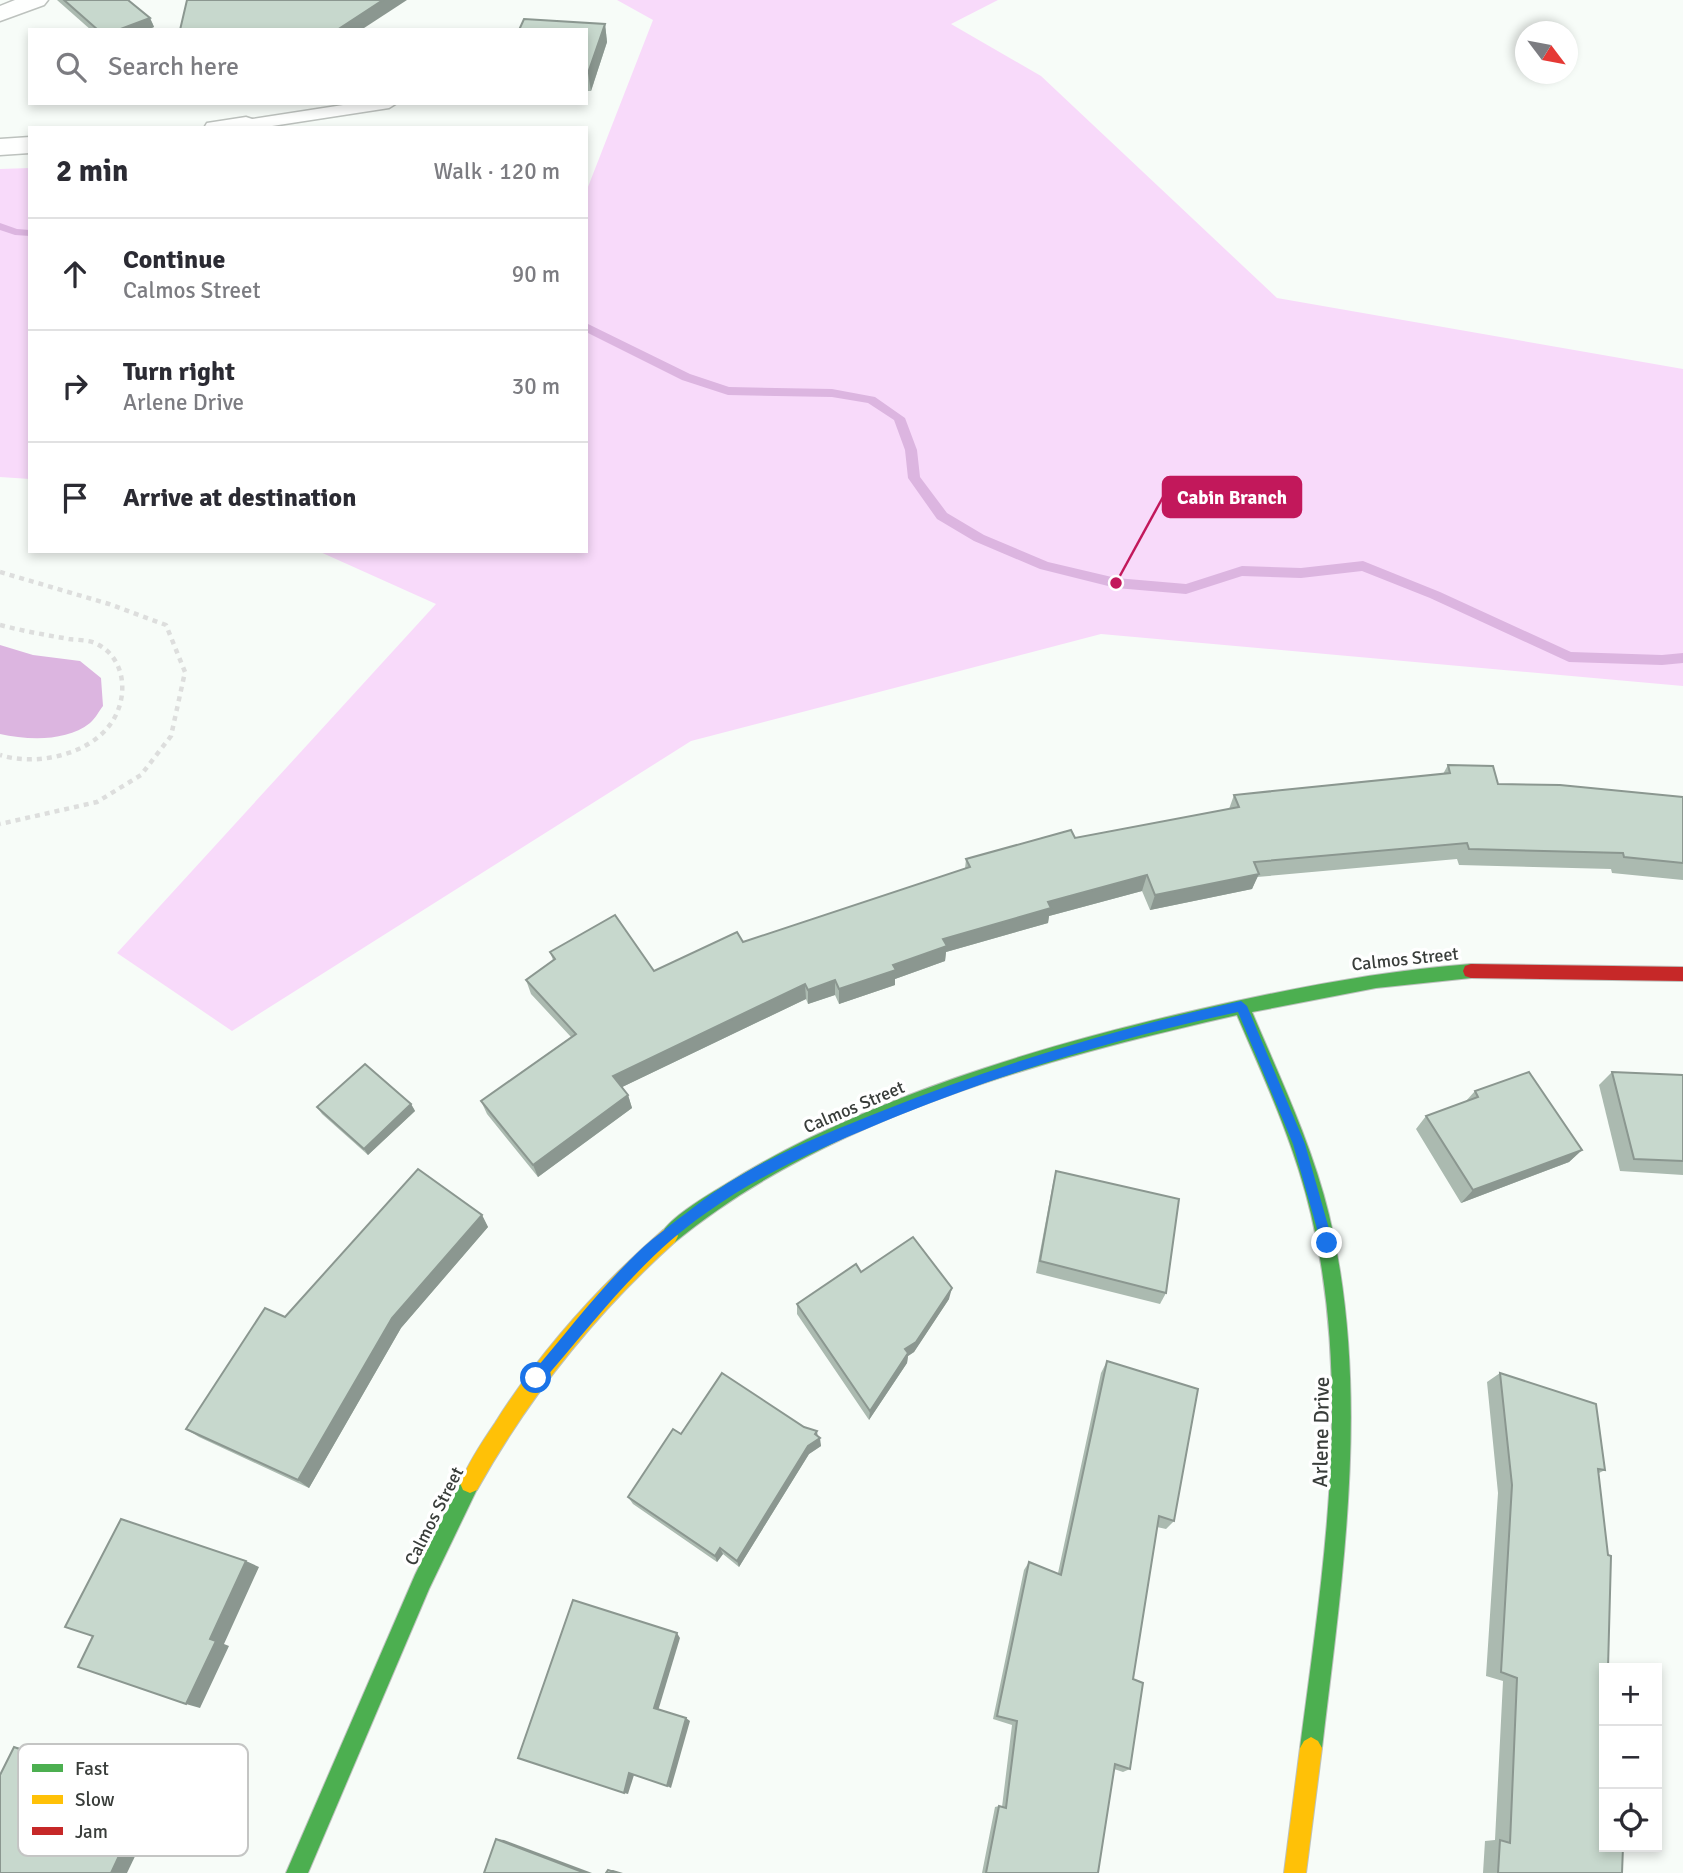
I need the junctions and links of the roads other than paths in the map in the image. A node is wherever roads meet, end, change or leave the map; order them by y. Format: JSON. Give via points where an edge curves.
{"nodes":[{"id":1,"x":36,"y":0,"type":"edge"},
{"id":2,"x":0,"y":14,"type":"edge"},
{"id":3,"x":375,"y":105,"type":"edge"},
{"id":4,"x":246,"y":125,"type":"joint"},
{"id":5,"x":236,"y":126,"type":"edge"},
{"id":6,"x":28,"y":145,"type":"edge"},
{"id":7,"x":0,"y":147,"type":"edge"},
{"id":8,"x":1683,"y":974,"type":"edge"},
{"id":9,"x":1241,"y":1006,"type":"junction"},
{"id":10,"x":297,"y":1873,"type":"edge"},
{"id":11,"x":1295,"y":1873,"type":"edge"}],
"edges":[{"from":1,"to":2,"type":"street"},
{"from":3,"to":4,"type":"lane"},
{"from":4,"to":5,"type":"street"},
{"from":6,"to":7,"type":"street"},
{"from":8,"to":9,"type":"street","name":"Calmos Street","via":[[1464,971],[1402,976]]},
{"from":9,"to":10,"type":"street","name":"Calmos Street","via":[[1062,1051],[938,1093],[807,1147],[700,1209],[634,1265],[536,1378],[460,1499]]},
{"from":9,"to":11,"type":"street","name":"Arlene Drive","via":[[1299,1144],[1327,1243],[1343,1366],[1340,1512]]}]}
